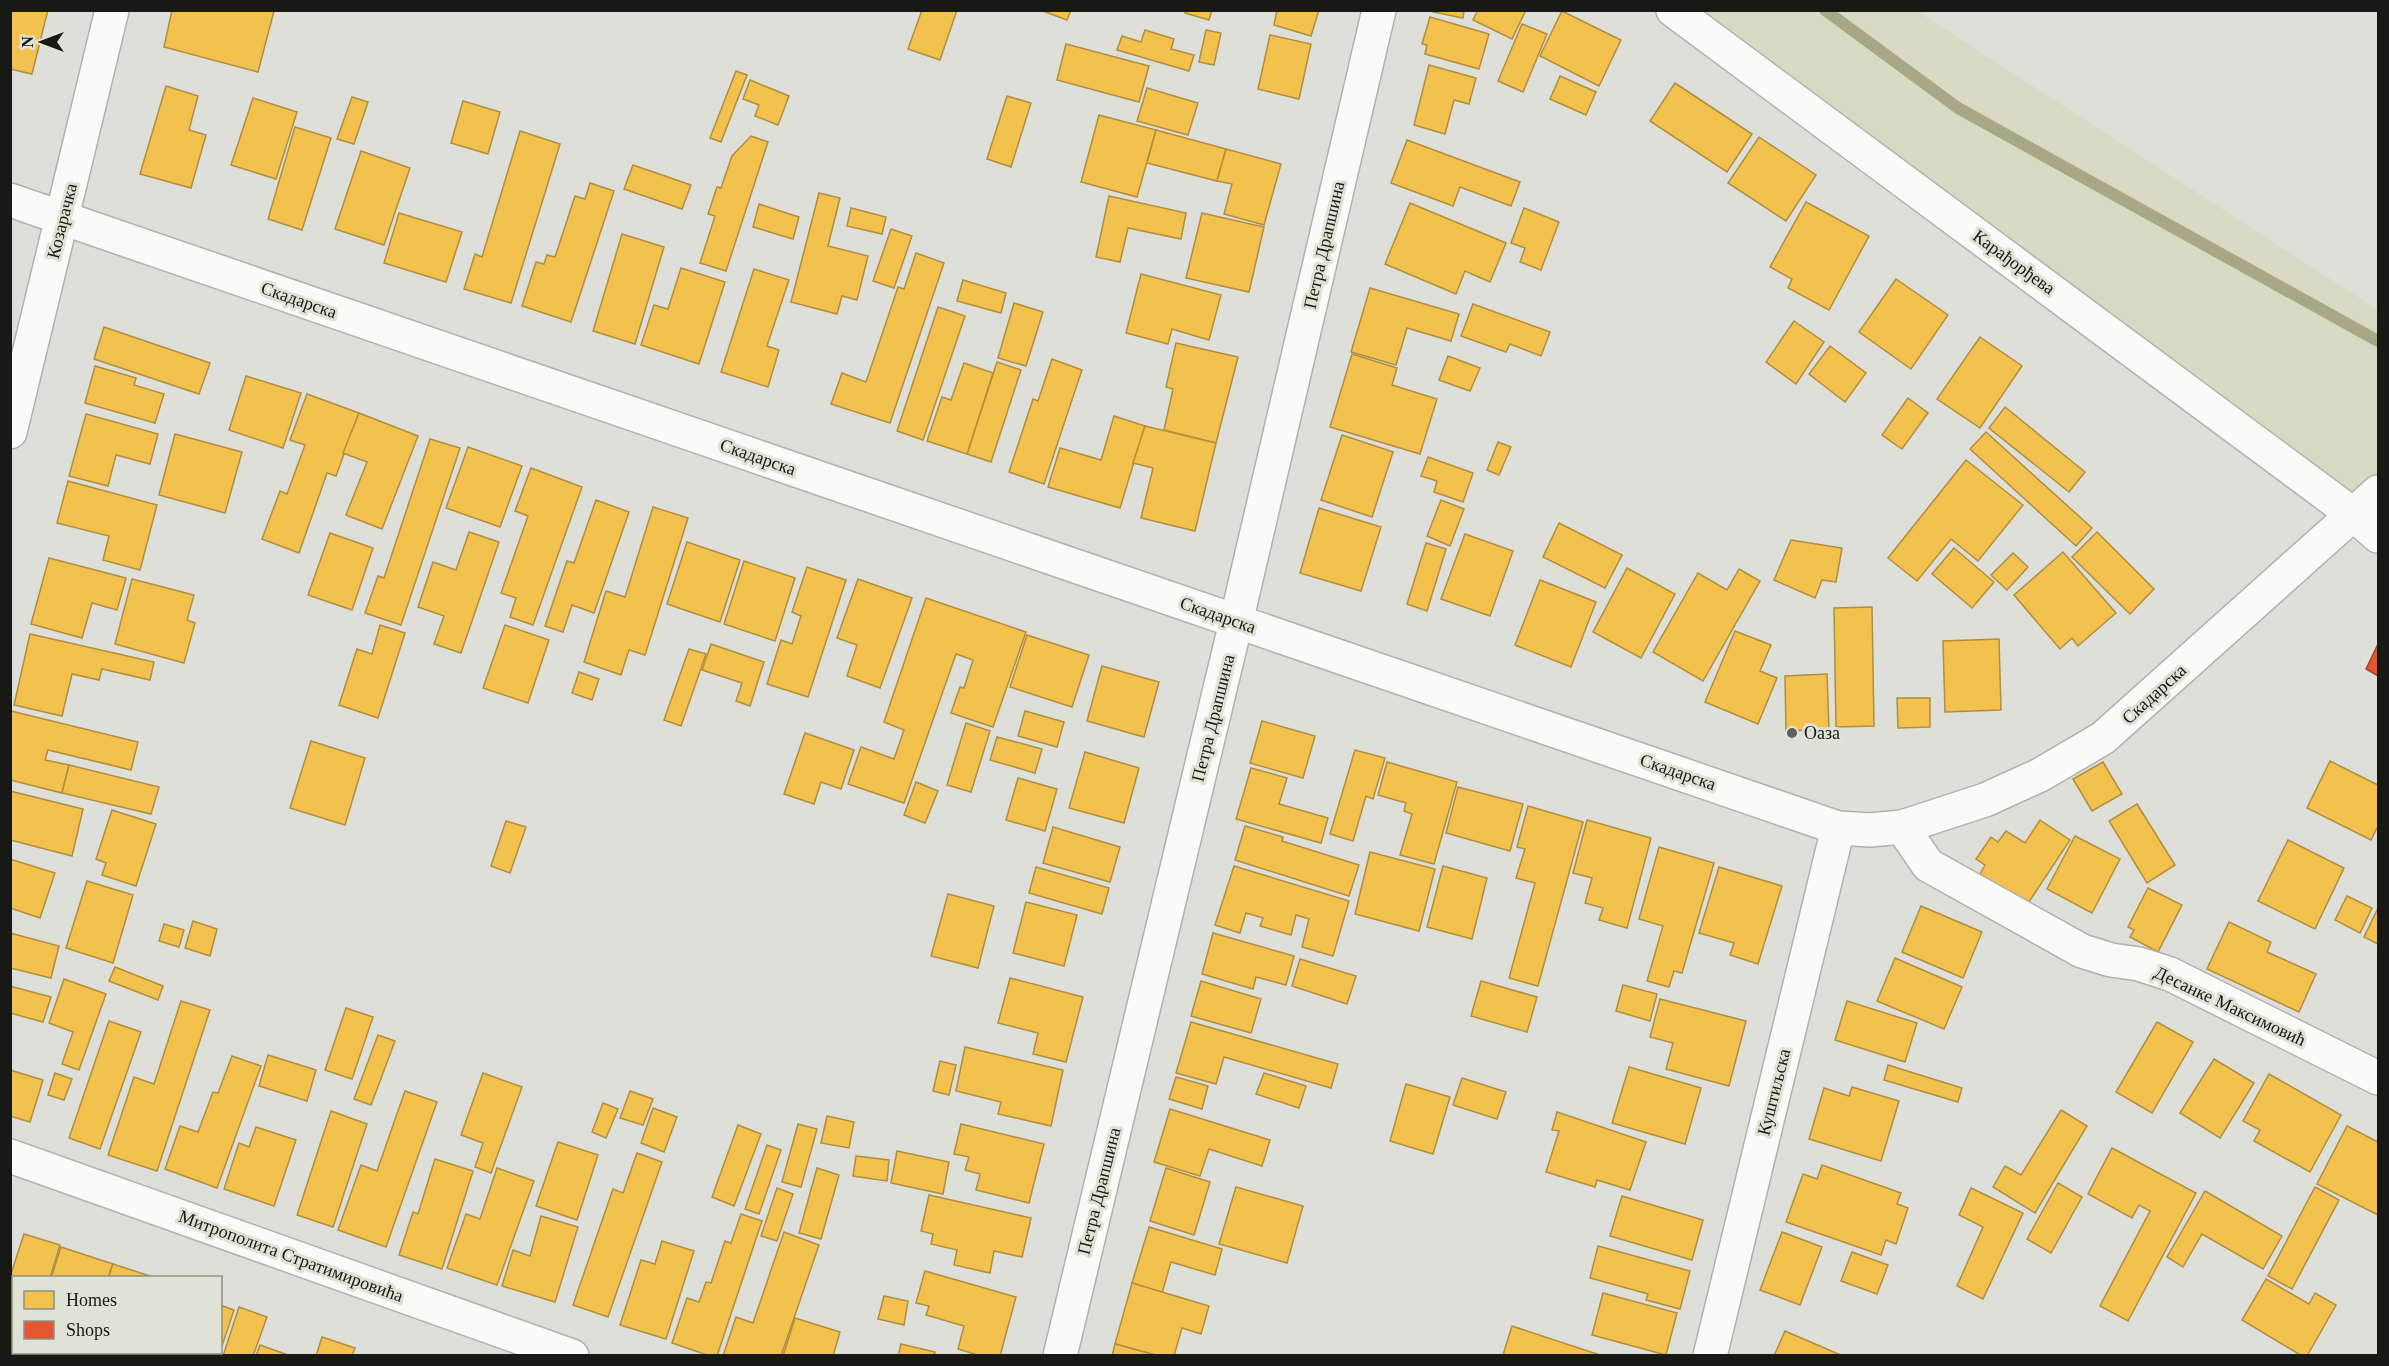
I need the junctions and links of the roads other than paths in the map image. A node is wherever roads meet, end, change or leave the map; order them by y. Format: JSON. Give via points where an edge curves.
{"nodes":[{"id":1,"x":112,"y":10,"type":"edge"},
{"id":2,"x":1379,"y":10,"type":"edge"},
{"id":3,"x":1673,"y":10,"type":"edge"},
{"id":4,"x":10,"y":200,"type":"edge"},
{"id":5,"x":62,"y":218,"type":"junction"},
{"id":6,"x":10,"y":432,"type":"edge"},
{"id":7,"x":2379,"y":492,"type":"edge"},
{"id":8,"x":2354,"y":515,"type":"junction"},
{"id":9,"x":2379,"y":536,"type":"edge"},
{"id":10,"x":1236,"y":622,"type":"junction"},
{"id":11,"x":1902,"y":827,"type":"junction"},
{"id":12,"x":1838,"y":828,"type":"junction"},
{"id":13,"x":2379,"y":1078,"type":"edge"},
{"id":14,"x":10,"y":1156,"type":"edge"},
{"id":15,"x":572,"y":1356,"type":"edge"},
{"id":16,"x":1060,"y":1356,"type":"edge"},
{"id":17,"x":1710,"y":1356,"type":"edge"}],
"edges":[{"from":1,"to":5,"type":"street","name":"Козарачка"},
{"from":2,"to":10,"type":"street","name":"Петра Драпшина"},
{"from":3,"to":8,"type":"street","name":"Карађорђева"},
{"from":4,"to":5,"type":"street","name":"Скадарска"},
{"from":5,"to":6,"type":"street","name":"Козарачка"},
{"from":5,"to":10,"type":"street","name":"Скадарска"},
{"from":7,"to":8,"type":"street","name":"Скадарска"},
{"from":8,"to":9,"type":"street","name":"Карађорђева"},
{"from":8,"to":11,"type":"street","name":"Скадарска","via":[[2103,738],[2040,775],[1985,800]]},
{"from":10,"to":12,"type":"street","name":"Скадарска"},
{"from":10,"to":16,"type":"street","name":"Петра Драпшина"},
{"from":11,"to":12,"type":"street","name":"Скадарска"},
{"from":11,"to":13,"type":"street","name":"Десанке Максимовић","via":[[1928,865],[2082,951],[2170,974]]},
{"from":12,"to":17,"type":"street","name":"Куштиљска"},
{"from":14,"to":15,"type":"street","name":"Митрополита Стратимировића"}]}
